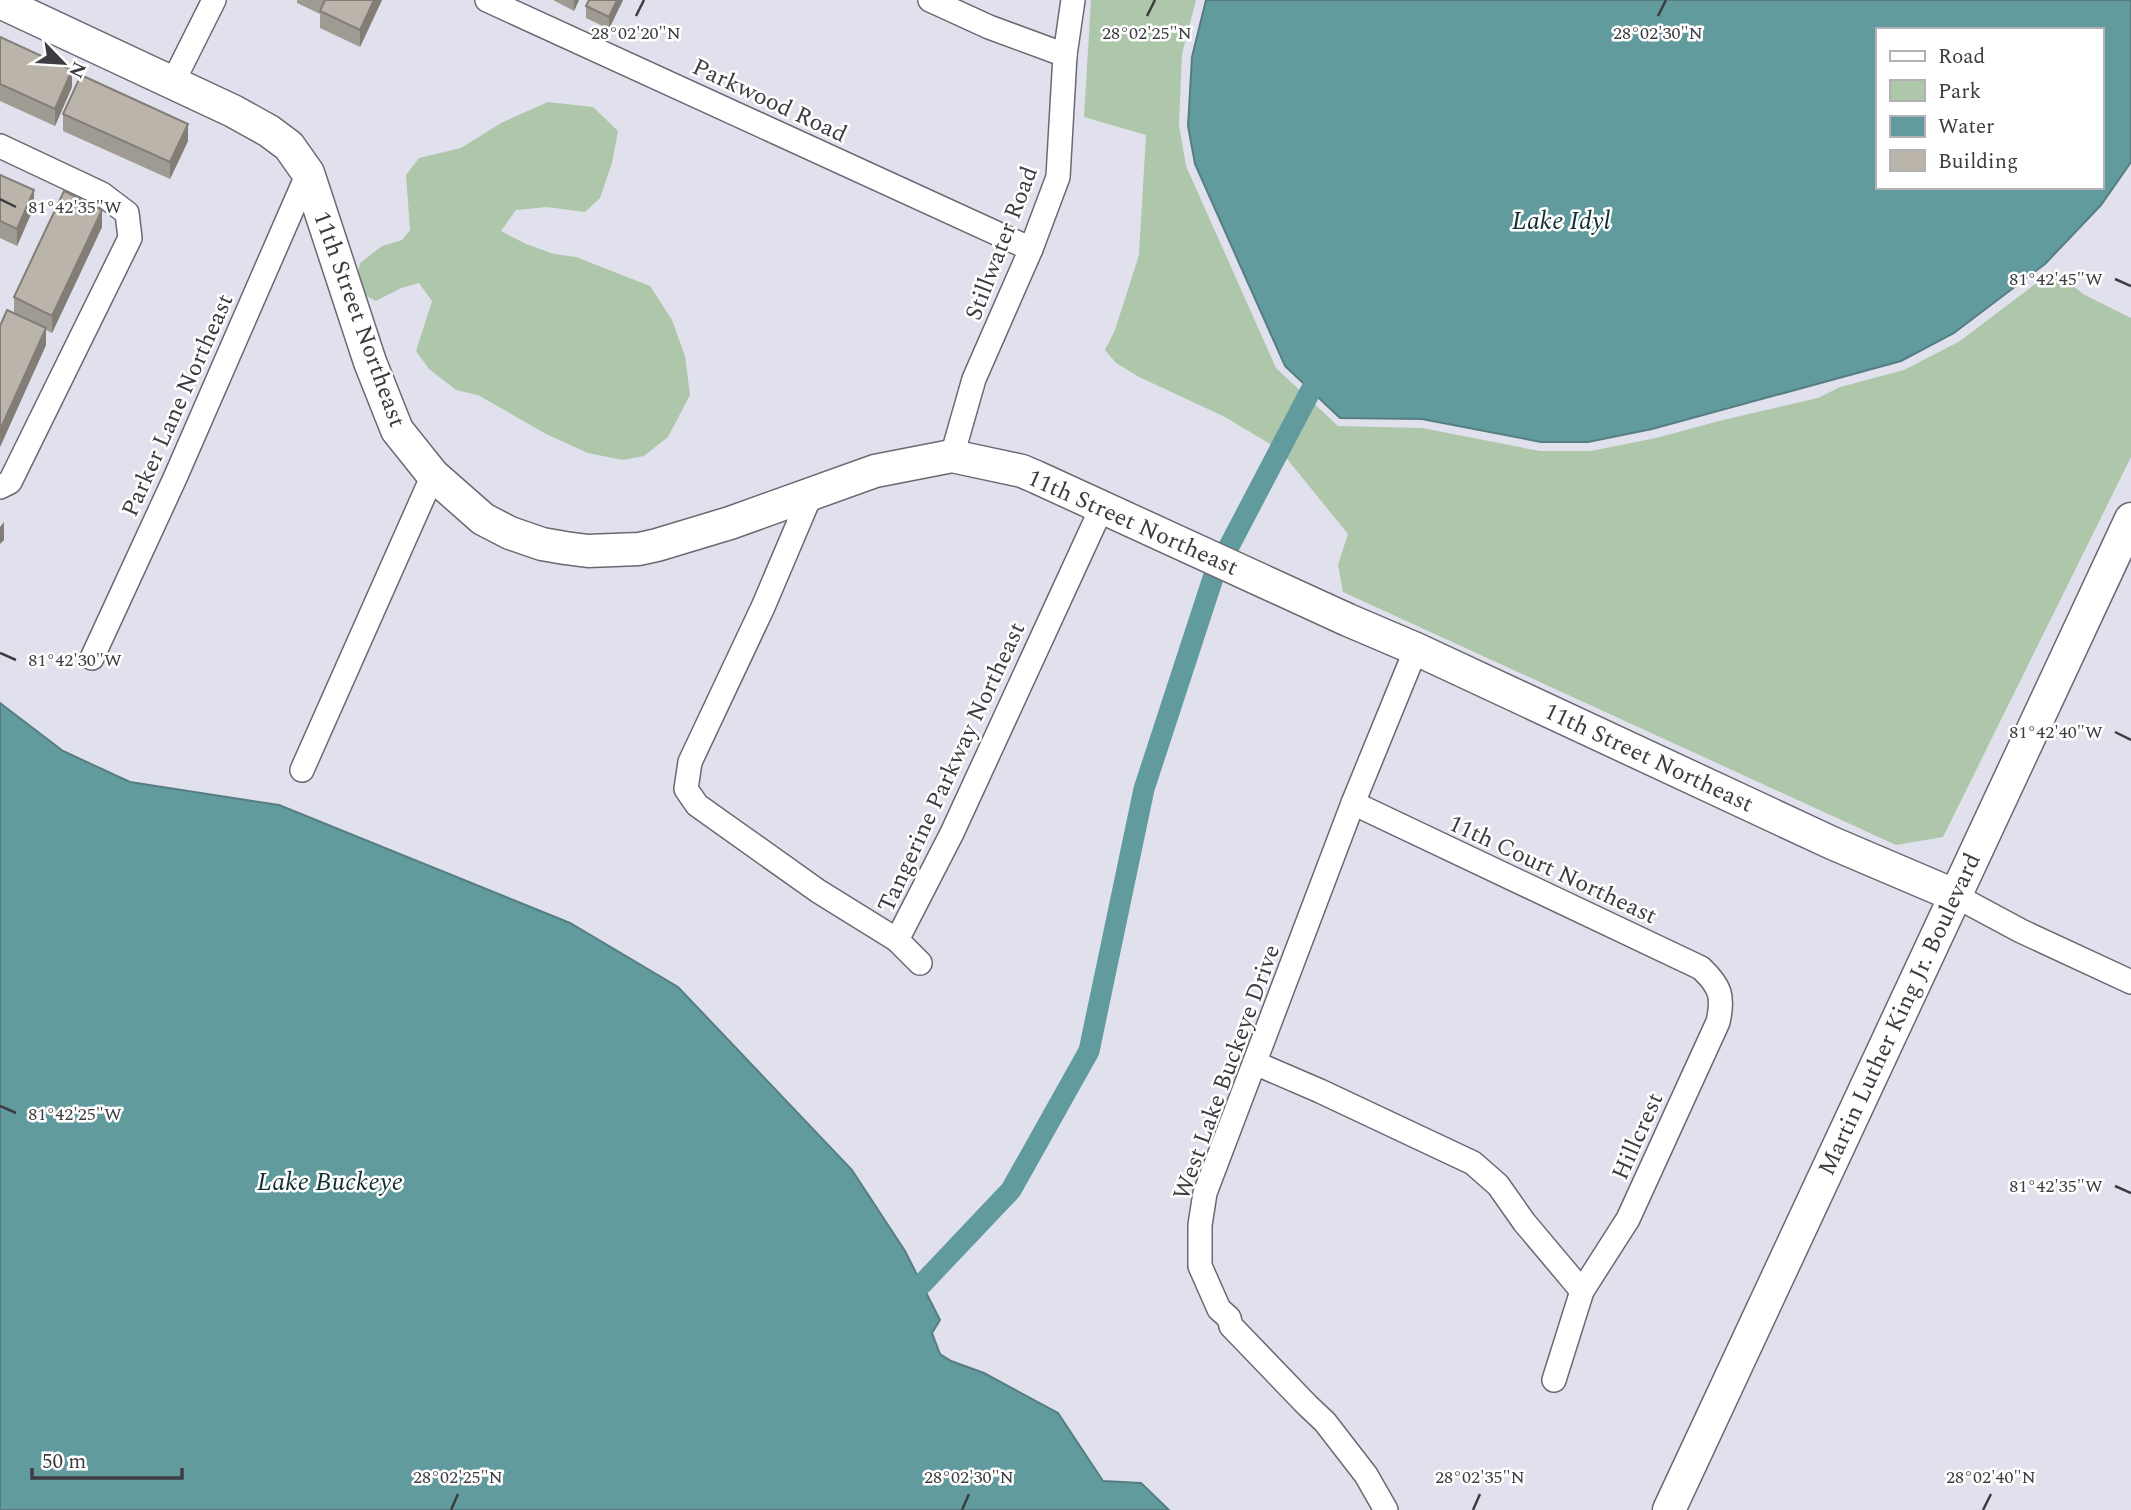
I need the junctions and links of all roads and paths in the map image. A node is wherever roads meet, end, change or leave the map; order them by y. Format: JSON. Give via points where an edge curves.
{"nodes":[{"id":1,"x":214,"y":0,"type":"edge"},
{"id":2,"x":487,"y":0,"type":"edge"},
{"id":3,"x":930,"y":0,"type":"edge"},
{"id":4,"x":1073,"y":0,"type":"edge"},
{"id":5,"x":0,"y":2,"type":"edge"},
{"id":6,"x":1065,"y":55,"type":"junction"},
{"id":7,"x":173,"y":82,"type":"junction"},
{"id":8,"x":0,"y":146,"type":"edge"},
{"id":9,"x":308,"y":173,"type":"junction"},
{"id":10,"x":1031,"y":249,"type":"junction"},
{"id":11,"x":952,"y":456,"type":"junction"},
{"id":12,"x":433,"y":475,"type":"junction"},
{"id":13,"x":0,"y":487,"type":"edge"},
{"id":14,"x":811,"y":494,"type":"junction"},
{"id":15,"x":1102,"y":507,"type":"junction"},
{"id":16,"x":2131,"y":519,"type":"edge"},
{"id":17,"x":1416,"y":649,"type":"junction"},
{"id":18,"x":92,"y":658,"type":"dead end"},
{"id":19,"x":302,"y":770,"type":"dead end"},
{"id":20,"x":1353,"y":803,"type":"junction"},
{"id":21,"x":1954,"y":895,"type":"junction"},
{"id":22,"x":897,"y":940,"type":"junction"},
{"id":23,"x":920,"y":964,"type":"dead end"},
{"id":24,"x":2131,"y":982,"type":"edge"},
{"id":25,"x":1719,"y":995,"type":"joint"},
{"id":26,"x":1255,"y":1063,"type":"junction"},
{"id":27,"x":1582,"y":1291,"type":"junction"},
{"id":28,"x":1554,"y":1380,"type":"dead end"},
{"id":29,"x":1386,"y":1510,"type":"edge"},
{"id":30,"x":1669,"y":1510,"type":"edge"}],
"edges":[{"from":1,"to":7,"type":"street"},
{"from":2,"to":10,"type":"street","name":"Parkwood Road"},
{"from":3,"to":6,"type":"street"},
{"from":4,"to":6,"type":"street","name":"Stillwater Road"},
{"from":5,"to":7,"type":"street","name":"11th Street Northeast"},
{"from":6,"to":10,"type":"street","name":"Stillwater Road","via":[[1058,177]]},
{"from":7,"to":9,"type":"street","name":"11th Street Northeast","via":[[269,131],[289,146]]},
{"from":8,"to":13,"type":"street","via":[[102,194],[127,213],[130,238],[10,482]]},
{"from":9,"to":12,"type":"street","name":"11th Street Northeast","via":[[397,430]]},
{"from":9,"to":18,"type":"street","name":"Parker Lane Northeast"},
{"from":10,"to":11,"type":"street","name":"Stillwater Road","via":[[974,379]]},
{"from":11,"to":14,"type":"street","name":"11th Street Northeast","via":[[875,471]]},
{"from":11,"to":15,"type":"street","name":"11th Street Northeast","via":[[1022,471]]},
{"from":12,"to":14,"type":"street","name":"11th Street Northeast","via":[[483,519],[510,533],[542,544],[588,551],[657,545]]},
{"from":12,"to":19,"type":"street"},
{"from":14,"to":22,"type":"street","name":"Tangerine Parkway Northeast","via":[[690,762],[686,789],[697,805],[733,831]]},
{"from":15,"to":17,"type":"street","name":"11th Street Northeast"},
{"from":15,"to":22,"type":"street","name":"Tangerine Parkway Northeast","via":[[952,833]]},
{"from":16,"to":21,"type":"street","name":"Martin Luther King Jr. Boulevard"},
{"from":17,"to":20,"type":"street","name":"West Lake Buckeye Drive"},
{"from":17,"to":21,"type":"street","name":"11th Street Northeast"},
{"from":20,"to":25,"type":"street","name":"11th Court Northeast","via":[[1701,968],[1715,982]]},
{"from":20,"to":26,"type":"street","name":"West Lake Buckeye Drive"},
{"from":21,"to":24,"type":"street","name":"11th Street Northeast"},
{"from":21,"to":30,"type":"street","name":"Martin Luther King Jr. Boulevard"},
{"from":22,"to":23,"type":"street"},
{"from":25,"to":27,"type":"street","name":"Hillcrest","via":[[1718,1022],[1628,1219]]},
{"from":26,"to":27,"type":"street","via":[[1473,1163],[1498,1185]]},
{"from":26,"to":29,"type":"street","name":"West Lake Buckeye Drive","via":[[1205,1193],[1199,1225],[1200,1266],[1231,1326],[1325,1422],[1366,1475]]},
{"from":27,"to":28,"type":"street","name":"Hillcrest"}]}
